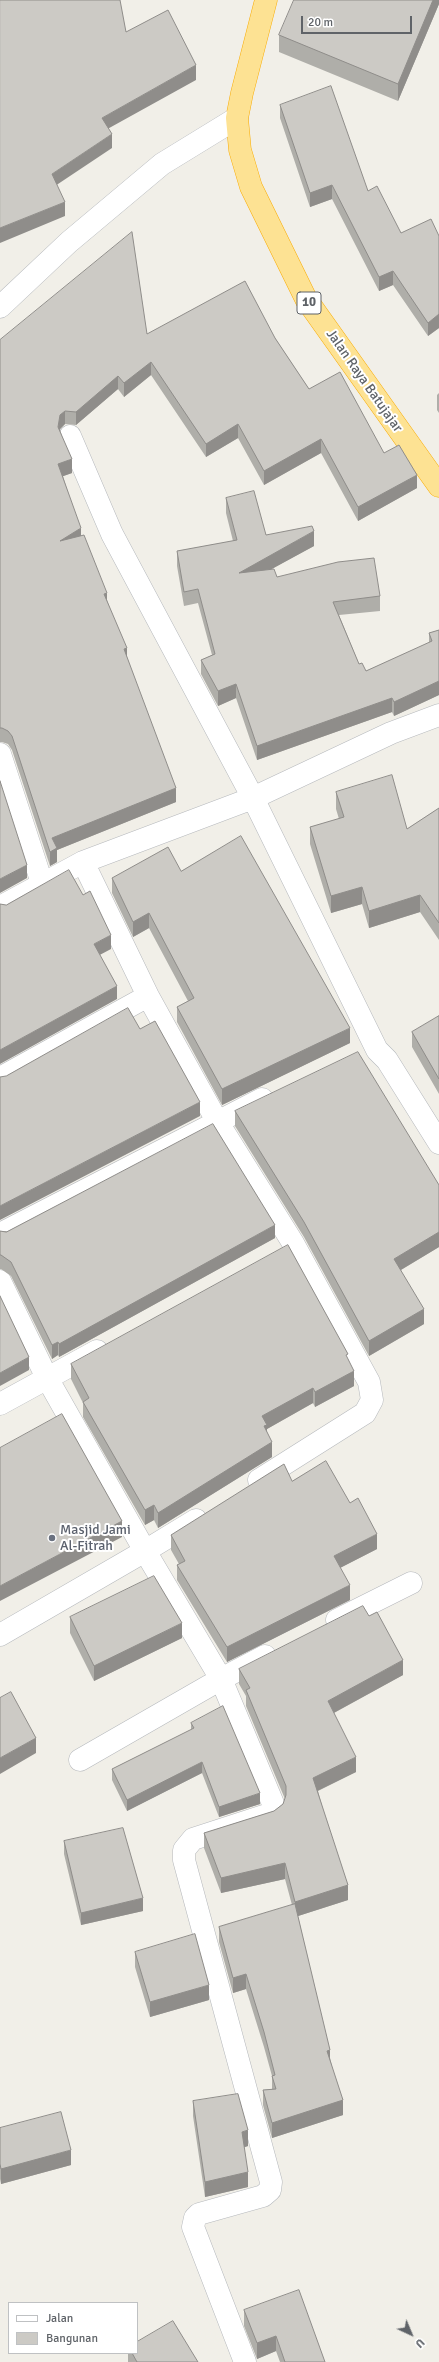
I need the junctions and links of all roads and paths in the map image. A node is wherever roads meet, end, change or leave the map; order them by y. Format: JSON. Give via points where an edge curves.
{"nodes":[{"id":1,"x":266,"y":0,"type":"edge"},
{"id":2,"x":237,"y":118,"type":"junction"},
{"id":3,"x":0,"y":307,"type":"edge"},
{"id":4,"x":70,"y":436,"type":"dead end"},
{"id":5,"x":439,"y":486,"type":"edge"},
{"id":6,"x":439,"y":715,"type":"edge"},
{"id":7,"x":0,"y":754,"type":"edge"},
{"id":8,"x":253,"y":798,"type":"junction"},
{"id":9,"x":83,"y":862,"type":"junction"},
{"id":10,"x":42,"y":883,"type":"junction"},
{"id":11,"x":0,"y":906,"type":"edge"},
{"id":12,"x":148,"y":996,"type":"junction"},
{"id":13,"x":377,"y":1050,"type":"junction"},
{"id":14,"x":354,"y":1055,"type":"edge"},
{"id":15,"x":0,"y":1078,"type":"edge"},
{"id":16,"x":282,"y":1090,"type":"edge"},
{"id":17,"x":217,"y":1121,"type":"junction"},
{"id":18,"x":439,"y":1143,"type":"edge"},
{"id":19,"x":0,"y":1234,"type":"edge"},
{"id":20,"x":0,"y":1281,"type":"edge"},
{"id":21,"x":117,"y":1339,"type":"edge"},
{"id":22,"x":47,"y":1378,"type":"junction"},
{"id":23,"x":0,"y":1404,"type":"edge"},
{"id":24,"x":245,"y":1489,"type":"edge"},
{"id":25,"x":212,"y":1510,"type":"edge"},
{"id":26,"x":145,"y":1551,"type":"junction"},
{"id":27,"x":411,"y":1583,"type":"dead end"},
{"id":28,"x":320,"y":1629,"type":"edge"},
{"id":29,"x":0,"y":1635,"type":"edge"},
{"id":30,"x":284,"y":1647,"type":"edge"},
{"id":31,"x":221,"y":1678,"type":"junction"},
{"id":32,"x":80,"y":1760,"type":"dead end"},
{"id":33,"x":245,"y":2362,"type":"edge"}],
"edges":[{"from":1,"to":2,"type":"highway","name":"Jalan Raya Batujajar","number":"10"},
{"from":2,"to":3,"type":"street","via":[[162,164],[69,242]]},
{"from":2,"to":5,"type":"highway","name":"Jalan Raya Batujajar","number":"10","via":[[240,150],[251,188],[306,299]]},
{"from":4,"to":8,"type":"street","via":[[112,534]]},
{"from":6,"to":8,"type":"street","via":[[391,733]]},
{"from":7,"to":10,"type":"street"},
{"from":8,"to":9,"type":"street"},
{"from":8,"to":13,"type":"street"},
{"from":9,"to":10,"type":"street"},
{"from":9,"to":12,"type":"street"},
{"from":10,"to":11,"type":"street"},
{"from":12,"to":15,"type":"street"},
{"from":12,"to":17,"type":"street"},
{"from":13,"to":14,"type":"street"},
{"from":13,"to":18,"type":"street","via":[[387,1060]]},
{"from":16,"to":17,"type":"street"},
{"from":17,"to":19,"type":"street"},
{"from":17,"to":24,"type":"street","via":[[286,1247],[368,1382],[372,1400],[365,1413]]},
{"from":20,"to":22,"type":"street"},
{"from":21,"to":22,"type":"street"},
{"from":22,"to":23,"type":"street"},
{"from":22,"to":26,"type":"street"},
{"from":25,"to":26,"type":"street"},
{"from":26,"to":29,"type":"street"},
{"from":26,"to":31,"type":"street"},
{"from":27,"to":28,"type":"street"},
{"from":30,"to":31,"type":"street"},
{"from":31,"to":32,"type":"street"},
{"from":31,"to":33,"type":"street","via":[[274,1810],[270,1814],[193,1839],[184,1850],[184,1860],[271,2182],[270,2190],[263,2196],[199,2214],[193,2227]]}]}
